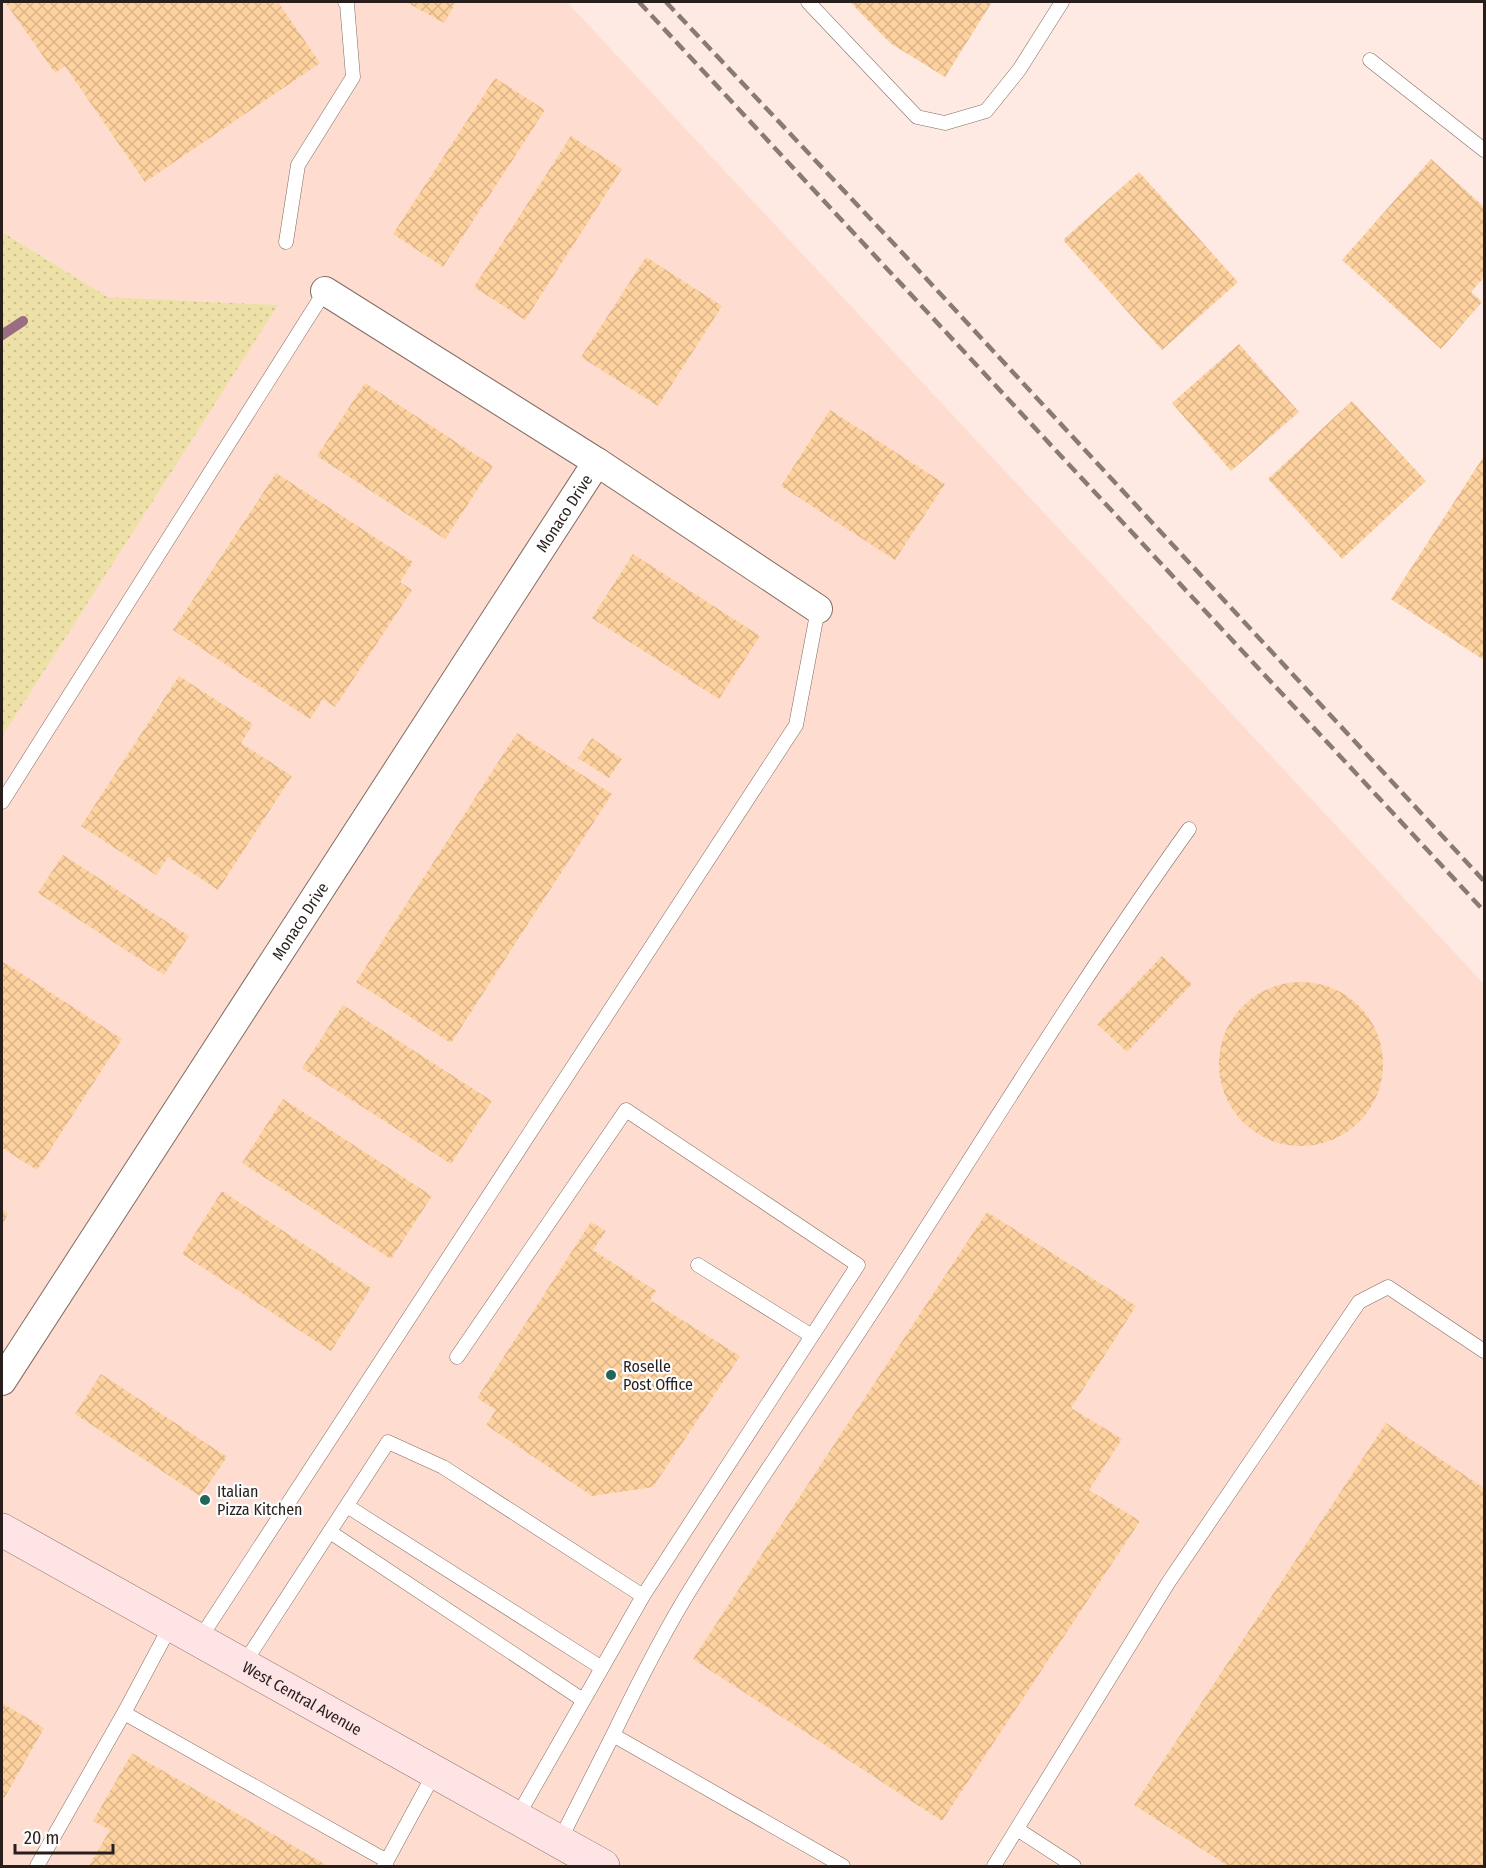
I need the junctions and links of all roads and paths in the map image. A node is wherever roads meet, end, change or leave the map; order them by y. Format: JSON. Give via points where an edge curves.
{"nodes":[{"id":1,"x":345,"y":2,"type":"edge"},
{"id":2,"x":808,"y":2,"type":"edge"},
{"id":3,"x":1062,"y":2,"type":"edge"},
{"id":4,"x":1370,"y":60,"type":"dead end"},
{"id":5,"x":1485,"y":150,"type":"edge"},
{"id":6,"x":286,"y":242,"type":"dead end"},
{"id":7,"x":325,"y":291,"type":"joint"},
{"id":8,"x":597,"y":462,"type":"junction"},
{"id":9,"x":818,"y":609,"type":"joint"},
{"id":10,"x":2,"y":802,"type":"edge"},
{"id":11,"x":1189,"y":829,"type":"dead end"},
{"id":12,"x":698,"y":1265,"type":"dead end"},
{"id":13,"x":812,"y":1336,"type":"junction"},
{"id":14,"x":1485,"y":1351,"type":"edge"},
{"id":15,"x":457,"y":1356,"type":"dead end"},
{"id":16,"x":2,"y":1381,"type":"edge"},
{"id":17,"x":347,"y":1506,"type":"junction"},
{"id":18,"x":2,"y":1530,"type":"edge"},
{"id":19,"x":330,"y":1532,"type":"junction"},
{"id":20,"x":643,"y":1596,"type":"junction"},
{"id":21,"x":171,"y":1625,"type":"junction"},
{"id":22,"x":199,"y":1640,"type":"junction"},
{"id":23,"x":243,"y":1665,"type":"junction"},
{"id":24,"x":602,"y":1668,"type":"junction"},
{"id":25,"x":583,"y":1700,"type":"junction"},
{"id":26,"x":124,"y":1713,"type":"junction"},
{"id":27,"x":613,"y":1735,"type":"junction"},
{"id":28,"x":435,"y":1772,"type":"junction"},
{"id":29,"x":516,"y":1818,"type":"junction"},
{"id":30,"x":1017,"y":1829,"type":"junction"},
{"id":31,"x":559,"y":1842,"type":"junction"},
{"id":32,"x":386,"y":1864,"type":"edge"},
{"id":33,"x":37,"y":1866,"type":"edge"},
{"id":34,"x":599,"y":1866,"type":"edge"},
{"id":35,"x":843,"y":1866,"type":"edge"},
{"id":36,"x":994,"y":1866,"type":"edge"},
{"id":37,"x":1074,"y":1866,"type":"edge"}],
"edges":[{"from":1,"to":6,"type":"lane","via":[[353,77],[298,165]]},
{"from":2,"to":3,"type":"lane","via":[[917,117],[945,123],[986,111],[1019,70]]},
{"from":4,"to":5,"type":"lane"},
{"from":7,"to":8,"type":"street","name":"Monaco Drive"},
{"from":7,"to":10,"type":"lane"},
{"from":8,"to":9,"type":"street","name":"Monaco Drive"},
{"from":8,"to":16,"type":"street","name":"Monaco Drive"},
{"from":9,"to":22,"type":"lane","via":[[796,725]]},
{"from":11,"to":27,"type":"lane","via":[[993,1120],[694,1583]]},
{"from":12,"to":13,"type":"lane"},
{"from":13,"to":15,"type":"lane","via":[[858,1265],[626,1110]]},
{"from":13,"to":20,"type":"lane"},
{"from":14,"to":30,"type":"lane","via":[[1388,1287],[1359,1302],[1168,1583]]},
{"from":17,"to":19,"type":"lane"},
{"from":17,"to":20,"type":"lane","via":[[388,1442],[443,1467]]},
{"from":17,"to":24,"type":"lane"},
{"from":18,"to":21,"type":"street","name":"West Central Avenue"},
{"from":19,"to":23,"type":"lane"},
{"from":19,"to":25,"type":"lane"},
{"from":20,"to":24,"type":"lane"},
{"from":21,"to":22,"type":"street","name":"West Central Avenue"},
{"from":21,"to":26,"type":"lane"},
{"from":22,"to":23,"type":"street","name":"West Central Avenue"},
{"from":23,"to":28,"type":"street","name":"West Central Avenue"},
{"from":24,"to":25,"type":"lane"},
{"from":25,"to":29,"type":"lane"},
{"from":26,"to":32,"type":"lane"},
{"from":26,"to":33,"type":"lane"},
{"from":27,"to":31,"type":"lane"},
{"from":27,"to":35,"type":"lane"},
{"from":28,"to":29,"type":"street","name":"West Central Avenue"},
{"from":28,"to":32,"type":"lane"},
{"from":29,"to":31,"type":"street","name":"West Central Avenue"},
{"from":30,"to":36,"type":"lane"},
{"from":30,"to":37,"type":"lane"},
{"from":31,"to":34,"type":"street","name":"West Central Avenue"}]}
